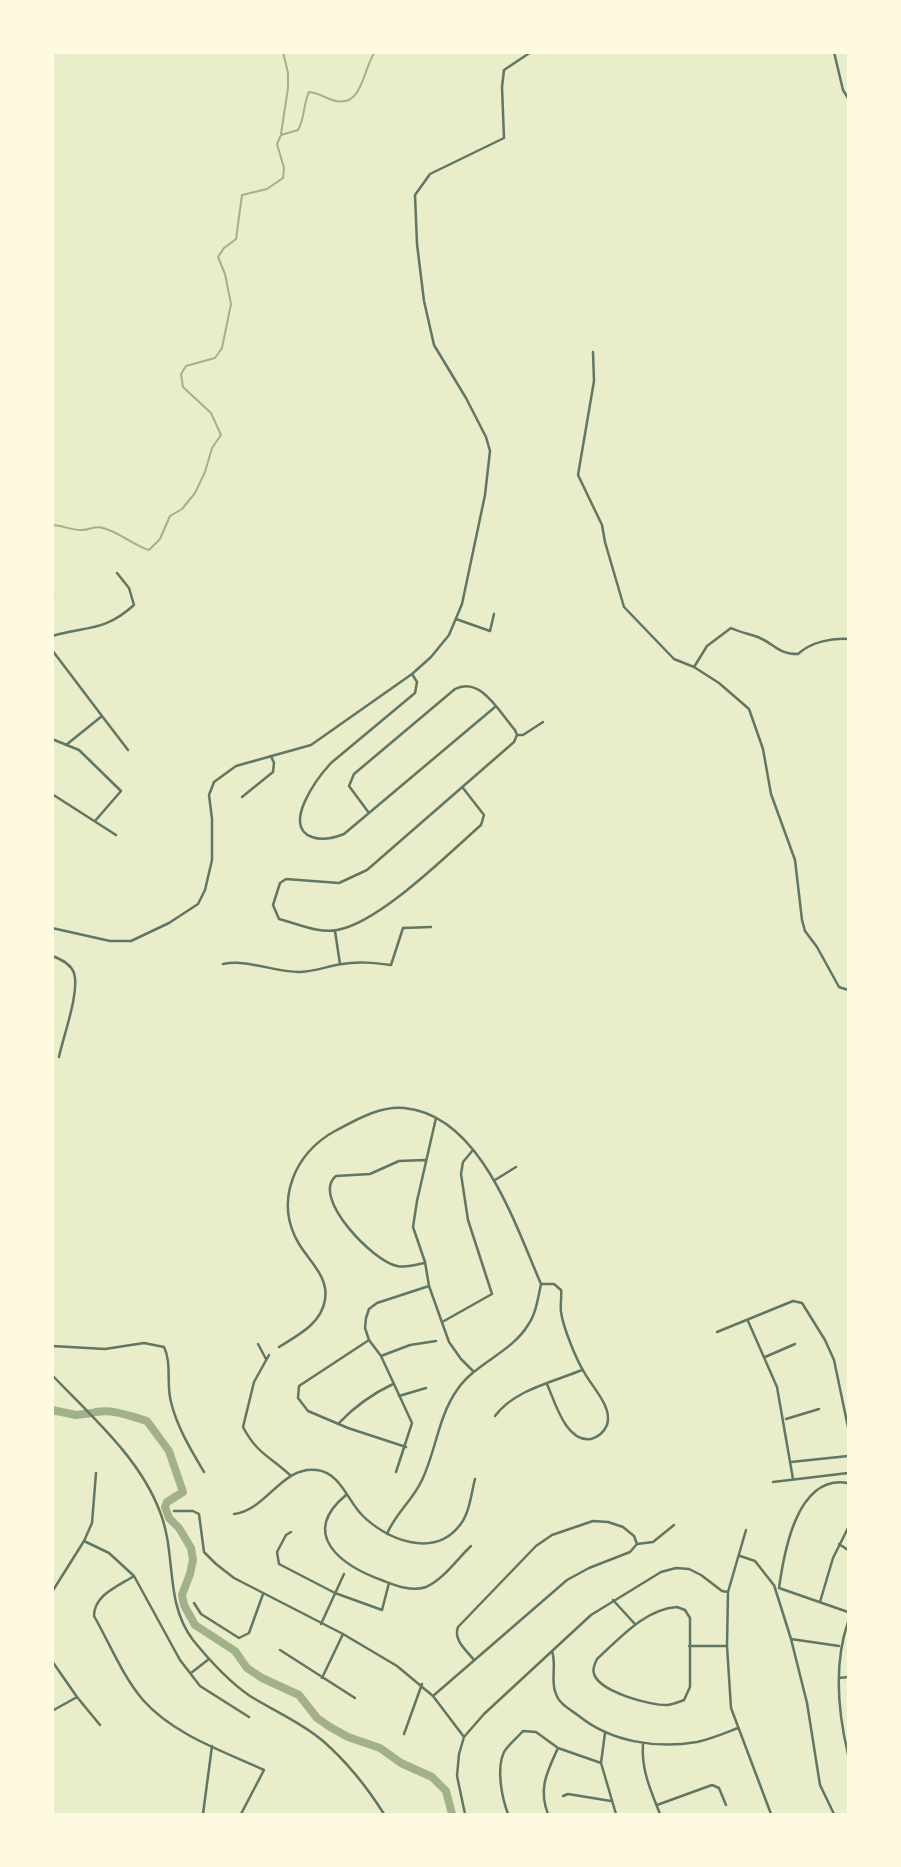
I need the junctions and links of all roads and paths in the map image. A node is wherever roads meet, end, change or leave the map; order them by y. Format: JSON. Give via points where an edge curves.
{"nodes":[{"id":1,"x":530,"y":52,"type":"edge"},
{"id":2,"x":834,"y":52,"type":"edge"},
{"id":3,"x":849,"y":98,"type":"edge"},
{"id":4,"x":593,"y":352,"type":"dead end"},
{"id":5,"x":117,"y":573,"type":"dead end"},
{"id":6,"x":494,"y":614,"type":"dead end"},
{"id":7,"x":456,"y":619,"type":"junction"},
{"id":8,"x":52,"y":636,"type":"edge"},
{"id":9,"x":849,"y":639,"type":"edge"},
{"id":10,"x":52,"y":650,"type":"edge"},
{"id":11,"x":694,"y":667,"type":"junction"},
{"id":12,"x":412,"y":674,"type":"junction"},
{"id":13,"x":495,"y":707,"type":"junction"},
{"id":14,"x":103,"y":716,"type":"junction"},
{"id":15,"x":543,"y":722,"type":"dead end"},
{"id":16,"x":517,"y":735,"type":"junction"},
{"id":17,"x":52,"y":739,"type":"edge"},
{"id":18,"x":66,"y":745,"type":"junction"},
{"id":19,"x":128,"y":750,"type":"dead end"},
{"id":20,"x":271,"y":756,"type":"junction"},
{"id":21,"x":463,"y":788,"type":"junction"},
{"id":22,"x":52,"y":794,"type":"edge"},
{"id":23,"x":242,"y":797,"type":"dead end"},
{"id":24,"x":369,"y":813,"type":"junction"},
{"id":25,"x":94,"y":821,"type":"junction"},
{"id":26,"x":116,"y":835,"type":"dead end"},
{"id":27,"x":431,"y":927,"type":"dead end"},
{"id":28,"x":52,"y":928,"type":"edge"},
{"id":29,"x":335,"y":931,"type":"junction"},
{"id":30,"x":52,"y":956,"type":"edge"},
{"id":31,"x":223,"y":964,"type":"dead end"},
{"id":32,"x":340,"y":964,"type":"junction"},
{"id":33,"x":849,"y":990,"type":"edge"},
{"id":34,"x":59,"y":1057,"type":"dead end"},
{"id":35,"x":436,"y":1118,"type":"junction"},
{"id":36,"x":473,"y":1150,"type":"junction"},
{"id":37,"x":425,"y":1160,"type":"junction"},
{"id":38,"x":516,"y":1167,"type":"dead end"},
{"id":39,"x":495,"y":1180,"type":"junction"},
{"id":40,"x":425,"y":1262,"type":"junction"},
{"id":41,"x":541,"y":1284,"type":"junction"},
{"id":42,"x":429,"y":1286,"type":"junction"},
{"id":43,"x":444,"y":1321,"type":"junction"},
{"id":44,"x":748,"y":1321,"type":"junction"},
{"id":45,"x":717,"y":1332,"type":"dead end"},
{"id":46,"x":369,"y":1340,"type":"junction"},
{"id":47,"x":436,"y":1342,"type":"dead end"},
{"id":48,"x":258,"y":1344,"type":"dead end"},
{"id":49,"x":795,"y":1344,"type":"dead end"},
{"id":50,"x":52,"y":1346,"type":"edge"},
{"id":51,"x":279,"y":1347,"type":"dead end"},
{"id":52,"x":270,"y":1355,"type":"dead end"},
{"id":53,"x":381,"y":1356,"type":"junction"},
{"id":54,"x":765,"y":1357,"type":"junction"},
{"id":55,"x":266,"y":1359,"type":"junction"},
{"id":56,"x":582,"y":1370,"type":"junction"},
{"id":57,"x":473,"y":1372,"type":"junction"},
{"id":58,"x":52,"y":1375,"type":"edge"},
{"id":59,"x":393,"y":1384,"type":"junction"},
{"id":60,"x":547,"y":1384,"type":"junction"},
{"id":61,"x":426,"y":1388,"type":"dead end"},
{"id":62,"x":399,"y":1397,"type":"junction"},
{"id":63,"x":819,"y":1409,"type":"dead end"},
{"id":64,"x":495,"y":1416,"type":"dead end"},
{"id":65,"x":784,"y":1420,"type":"junction"},
{"id":66,"x":339,"y":1423,"type":"junction"},
{"id":67,"x":849,"y":1427,"type":"edge"},
{"id":68,"x":405,"y":1447,"type":"junction"},
{"id":69,"x":849,"y":1457,"type":"edge"},
{"id":70,"x":791,"y":1462,"type":"junction"},
{"id":71,"x":204,"y":1472,"type":"dead end"},
{"id":72,"x":397,"y":1472,"type":"dead end"},
{"id":73,"x":849,"y":1473,"type":"edge"},
{"id":74,"x":96,"y":1474,"type":"dead end"},
{"id":75,"x":838,"y":1474,"type":"junction"},
{"id":76,"x":291,"y":1476,"type":"junction"},
{"id":77,"x":475,"y":1479,"type":"dead end"},
{"id":78,"x":793,"y":1479,"type":"junction"},
{"id":79,"x":838,"y":1481,"type":"junction"},
{"id":80,"x":773,"y":1482,"type":"dead end"},
{"id":81,"x":849,"y":1483,"type":"edge"},
{"id":82,"x":346,"y":1495,"type":"junction"},
{"id":83,"x":174,"y":1511,"type":"dead end"},
{"id":84,"x":234,"y":1514,"type":"dead end"},
{"id":85,"x":674,"y":1525,"type":"dead end"},
{"id":86,"x":849,"y":1528,"type":"edge"},
{"id":87,"x":746,"y":1530,"type":"dead end"},
{"id":88,"x":292,"y":1532,"type":"dead end"},
{"id":89,"x":387,"y":1534,"type":"junction"},
{"id":90,"x":84,"y":1541,"type":"junction"},
{"id":91,"x":637,"y":1544,"type":"junction"},
{"id":92,"x":839,"y":1544,"type":"junction"},
{"id":93,"x":471,"y":1546,"type":"dead end"},
{"id":94,"x":849,"y":1550,"type":"edge"},
{"id":95,"x":740,"y":1556,"type":"junction"},
{"id":96,"x":344,"y":1574,"type":"dead end"},
{"id":97,"x":134,"y":1576,"type":"junction"},
{"id":98,"x":390,"y":1583,"type":"junction"},
{"id":99,"x":774,"y":1585,"type":"junction"},
{"id":100,"x":779,"y":1588,"type":"junction"},
{"id":101,"x":52,"y":1592,"type":"edge"},
{"id":102,"x":728,"y":1592,"type":"junction"},
{"id":103,"x":335,"y":1593,"type":"junction"},
{"id":104,"x":263,"y":1594,"type":"junction"},
{"id":105,"x":613,"y":1600,"type":"junction"},
{"id":106,"x":194,"y":1602,"type":"dead end"},
{"id":107,"x":820,"y":1602,"type":"junction"},
{"id":108,"x":849,"y":1612,"type":"edge"},
{"id":109,"x":849,"y":1622,"type":"edge"},
{"id":110,"x":321,"y":1624,"type":"junction"},
{"id":111,"x":635,"y":1624,"type":"junction"},
{"id":112,"x":343,"y":1634,"type":"junction"},
{"id":113,"x":791,"y":1639,"type":"junction"},
{"id":114,"x":690,"y":1646,"type":"junction"},
{"id":115,"x":727,"y":1646,"type":"junction"},
{"id":116,"x":840,"y":1646,"type":"junction"},
{"id":117,"x":280,"y":1650,"type":"dead end"},
{"id":118,"x":552,"y":1651,"type":"junction"},
{"id":119,"x":209,"y":1659,"type":"junction"},
{"id":120,"x":474,"y":1660,"type":"junction"},
{"id":121,"x":52,"y":1661,"type":"edge"},
{"id":122,"x":191,"y":1674,"type":"junction"},
{"id":123,"x":849,"y":1677,"type":"edge"},
{"id":124,"x":322,"y":1678,"type":"junction"},
{"id":125,"x":839,"y":1678,"type":"junction"},
{"id":126,"x":422,"y":1684,"type":"junction"},
{"id":127,"x":433,"y":1696,"type":"junction"},
{"id":128,"x":77,"y":1697,"type":"junction"},
{"id":129,"x":355,"y":1698,"type":"dead end"},
{"id":130,"x":52,"y":1710,"type":"edge"},
{"id":131,"x":249,"y":1717,"type":"dead end"},
{"id":132,"x":100,"y":1725,"type":"dead end"},
{"id":133,"x":738,"y":1728,"type":"junction"},
{"id":134,"x":605,"y":1732,"type":"junction"},
{"id":135,"x":404,"y":1734,"type":"dead end"},
{"id":136,"x":464,"y":1737,"type":"junction"},
{"id":137,"x":643,"y":1743,"type":"junction"},
{"id":138,"x":212,"y":1746,"type":"junction"},
{"id":139,"x":558,"y":1748,"type":"junction"},
{"id":140,"x":849,"y":1754,"type":"edge"},
{"id":141,"x":601,"y":1763,"type":"junction"},
{"id":142,"x":563,"y":1796,"type":"dead end"},
{"id":143,"x":611,"y":1801,"type":"junction"},
{"id":144,"x":657,"y":1805,"type":"junction"},
{"id":145,"x":726,"y":1805,"type":"dead end"},
{"id":146,"x":203,"y":1815,"type":"edge"},
{"id":147,"x":241,"y":1815,"type":"edge"},
{"id":148,"x":384,"y":1815,"type":"edge"},
{"id":149,"x":465,"y":1815,"type":"edge"},
{"id":150,"x":508,"y":1815,"type":"edge"},
{"id":151,"x":548,"y":1815,"type":"edge"},
{"id":152,"x":616,"y":1815,"type":"edge"},
{"id":153,"x":660,"y":1815,"type":"edge"},
{"id":154,"x":771,"y":1815,"type":"edge"},
{"id":155,"x":834,"y":1815,"type":"edge"}],
"edges":[{"from":1,"to":7,"type":"street","via":[[504,70],[504,138],[430,174],[415,195],[424,301],[434,345],[466,398],[490,452],[485,495]]},
{"from":2,"to":3,"type":"street"},
{"from":4,"to":11,"type":"street","via":[[594,381],[578,475],[602,525],[624,607],[674,659]]},
{"from":5,"to":8,"type":"street","via":[[129,587],[134,605],[100,627]]},
{"from":6,"to":7,"type":"street","via":[[490,631]]},
{"from":7,"to":12,"type":"street","via":[[432,657]]},
{"from":9,"to":11,"type":"street","via":[[814,643],[798,654],[785,654],[760,637],[732,628],[707,646]]},
{"from":10,"to":14,"type":"street"},
{"from":11,"to":33,"type":"street","via":[[749,709],[771,794],[795,860],[805,931],[839,987]]},
{"from":12,"to":20,"type":"street","via":[[311,745]]},
{"from":12,"to":24,"type":"street","via":[[417,682],[415,693],[331,763],[305,802],[300,829],[317,839],[332,839]]},
{"from":13,"to":16,"type":"street"},
{"from":13,"to":24,"type":"street"},
{"from":13,"to":24,"type":"street","via":[[473,686],[455,689],[354,774],[349,786]]},
{"from":14,"to":18,"type":"street"},
{"from":14,"to":19,"type":"street"},
{"from":15,"to":16,"type":"street"},
{"from":16,"to":21,"type":"street"},
{"from":17,"to":18,"type":"street"},
{"from":18,"to":25,"type":"street","via":[[79,750],[121,791]]},
{"from":20,"to":23,"type":"street","via":[[273,772]]},
{"from":20,"to":28,"type":"street","via":[[236,766],[214,782],[209,795],[212,860],[198,904],[131,941]]},
{"from":21,"to":29,"type":"street","via":[[484,815],[481,825],[382,909]]},
{"from":21,"to":29,"type":"street","via":[[367,870],[339,883],[286,879],[280,883],[272,905],[279,919]]},
{"from":22,"to":25,"type":"street"},
{"from":25,"to":26,"type":"street"},
{"from":27,"to":32,"type":"street","via":[[403,928],[391,965]]},
{"from":29,"to":32,"type":"street"},
{"from":30,"to":34,"type":"street","via":[[73,970],[76,984]]},
{"from":31,"to":32,"type":"street","via":[[248,963],[302,972]]},
{"from":35,"to":36,"type":"street"},
{"from":35,"to":37,"type":"street"},
{"from":35,"to":51,"type":"street","via":[[400,1108],[367,1114],[315,1144],[301,1160],[288,1189],[292,1227],[322,1276],[326,1297],[322,1313],[305,1331]]},
{"from":36,"to":39,"type":"street"},
{"from":36,"to":43,"type":"street","via":[[463,1162],[461,1174],[468,1220],[492,1294]]},
{"from":37,"to":40,"type":"street","via":[[413,1219]]},
{"from":37,"to":40,"type":"street","via":[[399,1161],[370,1174],[336,1176],[330,1183],[335,1208],[370,1252],[398,1266]]},
{"from":38,"to":39,"type":"street"},
{"from":39,"to":41,"type":"street"},
{"from":40,"to":42,"type":"street"},
{"from":41,"to":56,"type":"street","via":[[554,1284],[561,1290],[562,1318]]},
{"from":41,"to":57,"type":"street","via":[[529,1325]]},
{"from":42,"to":43,"type":"street"},
{"from":42,"to":46,"type":"street","via":[[377,1303],[369,1310],[365,1328]]},
{"from":43,"to":57,"type":"street","via":[[449,1342]]},
{"from":44,"to":45,"type":"street"},
{"from":44,"to":54,"type":"street"},
{"from":44,"to":67,"type":"street","via":[[793,1301],[802,1303],[834,1360]]},
{"from":46,"to":53,"type":"street"},
{"from":46,"to":66,"type":"street","via":[[297,1390],[308,1411]]},
{"from":47,"to":53,"type":"street","via":[[410,1345]]},
{"from":48,"to":55,"type":"street"},
{"from":49,"to":54,"type":"street"},
{"from":50,"to":71,"type":"street","via":[[105,1349],[144,1343],[163,1347],[173,1409]]},
{"from":52,"to":55,"type":"street"},
{"from":53,"to":59,"type":"street"},
{"from":54,"to":65,"type":"street"},
{"from":55,"to":76,"type":"street","via":[[254,1382],[243,1427],[261,1454]]},
{"from":56,"to":60,"type":"street"},
{"from":56,"to":60,"type":"street","via":[[608,1413],[604,1432],[596,1438],[585,1439],[568,1429]]},
{"from":57,"to":89,"type":"street","via":[[446,1408],[424,1477]]},
{"from":58,"to":119,"type":"street","via":[[132,1463],[160,1511],[176,1606],[191,1637]]},
{"from":59,"to":62,"type":"street"},
{"from":59,"to":66,"type":"street","via":[[372,1394]]},
{"from":60,"to":64,"type":"street","via":[[514,1398]]},
{"from":61,"to":62,"type":"street"},
{"from":62,"to":68,"type":"street","via":[[412,1423]]},
{"from":63,"to":65,"type":"street"},
{"from":65,"to":70,"type":"street"},
{"from":66,"to":68,"type":"street"},
{"from":68,"to":72,"type":"street"},
{"from":69,"to":70,"type":"street"},
{"from":70,"to":78,"type":"street"},
{"from":73,"to":75,"type":"street"},
{"from":74,"to":90,"type":"street","via":[[92,1523]]},
{"from":75,"to":78,"type":"street"},
{"from":75,"to":79,"type":"street"},
{"from":76,"to":82,"type":"street","via":[[304,1470],[327,1472]]},
{"from":76,"to":84,"type":"street","via":[[247,1511]]},
{"from":77,"to":89,"type":"street","via":[[465,1517],[443,1540],[414,1544]]},
{"from":78,"to":80,"type":"street"},
{"from":79,"to":81,"type":"street"},
{"from":79,"to":100,"type":"street","via":[[825,1486],[801,1508]]},
{"from":82,"to":89,"type":"street"},
{"from":82,"to":98,"type":"street","via":[[331,1508],[325,1539],[353,1568]]},
{"from":83,"to":104,"type":"street","via":[[199,1514],[206,1556]]},
{"from":85,"to":91,"type":"street","via":[[653,1542]]},
{"from":86,"to":92,"type":"street"},
{"from":87,"to":95,"type":"street"},
{"from":88,"to":103,"type":"street","via":[[276,1552],[279,1564]]},
{"from":90,"to":97,"type":"street","via":[[109,1553]]},
{"from":90,"to":101,"type":"street"},
{"from":91,"to":120,"type":"street","via":[[630,1552],[567,1580]]},
{"from":91,"to":120,"type":"street","via":[[623,1527],[601,1521],[544,1540],[458,1627],[457,1639]]},
{"from":92,"to":94,"type":"street"},
{"from":92,"to":107,"type":"street"},
{"from":93,"to":98,"type":"street","via":[[428,1586],[415,1589]]},
{"from":95,"to":99,"type":"street","via":[[755,1561]]},
{"from":95,"to":102,"type":"street"},
{"from":96,"to":103,"type":"street"},
{"from":97,"to":122,"type":"street"},
{"from":97,"to":138,"type":"street","via":[[100,1598],[94,1616],[141,1698],[174,1727]]},
{"from":98,"to":103,"type":"street","via":[[382,1610]]},
{"from":99,"to":100,"type":"street"},
{"from":99,"to":113,"type":"street"},
{"from":100,"to":107,"type":"street"},
{"from":102,"to":105,"type":"street","via":[[689,1569],[676,1568]]},
{"from":102,"to":115,"type":"street"},
{"from":103,"to":110,"type":"street"},
{"from":104,"to":106,"type":"street","via":[[249,1633],[239,1637],[201,1614]]},
{"from":104,"to":110,"type":"street"},
{"from":105,"to":111,"type":"street"},
{"from":105,"to":118,"type":"street"},
{"from":107,"to":108,"type":"street"},
{"from":109,"to":116,"type":"street"},
{"from":110,"to":112,"type":"street"},
{"from":111,"to":114,"type":"street","via":[[665,1608],[685,1610],[690,1618]]},
{"from":111,"to":114,"type":"street","via":[[593,1666],[598,1680],[621,1695],[670,1705],[684,1700],[690,1687]]},
{"from":112,"to":124,"type":"street"},
{"from":112,"to":126,"type":"street"},
{"from":113,"to":116,"type":"street"},
{"from":113,"to":155,"type":"street","via":[[820,1784]]},
{"from":114,"to":115,"type":"street"},
{"from":115,"to":133,"type":"street","via":[[728,1688]]},
{"from":116,"to":125,"type":"street"},
{"from":117,"to":124,"type":"street"},
{"from":118,"to":134,"type":"street","via":[[556,1694],[561,1702]]},
{"from":118,"to":136,"type":"street"},
{"from":119,"to":122,"type":"street"},
{"from":119,"to":148,"type":"street","via":[[251,1696],[322,1740],[356,1775]]},
{"from":120,"to":127,"type":"street"},
{"from":121,"to":128,"type":"street"},
{"from":122,"to":131,"type":"street","via":[[200,1686]]},
{"from":123,"to":125,"type":"street"},
{"from":124,"to":129,"type":"street"},
{"from":125,"to":140,"type":"street"},
{"from":126,"to":127,"type":"street"},
{"from":126,"to":135,"type":"street"},
{"from":127,"to":136,"type":"street"},
{"from":128,"to":130,"type":"street"},
{"from":128,"to":132,"type":"street"},
{"from":133,"to":137,"type":"street","via":[[697,1741]]},
{"from":133,"to":154,"type":"street"},
{"from":134,"to":137,"type":"street"},
{"from":134,"to":141,"type":"street"},
{"from":136,"to":149,"type":"street","via":[[457,1776]]},
{"from":137,"to":144,"type":"street","via":[[644,1773]]},
{"from":138,"to":146,"type":"street"},
{"from":138,"to":147,"type":"street","via":[[264,1770]]},
{"from":139,"to":141,"type":"street"},
{"from":139,"to":150,"type":"street","via":[[530,1730],[523,1731],[505,1750],[500,1773]]},
{"from":139,"to":151,"type":"street","via":[[542,1787]]},
{"from":141,"to":143,"type":"street"},
{"from":142,"to":143,"type":"street"},
{"from":143,"to":152,"type":"street"},
{"from":144,"to":145,"type":"street","via":[[712,1784],[719,1788]]},
{"from":144,"to":153,"type":"street"}]}
